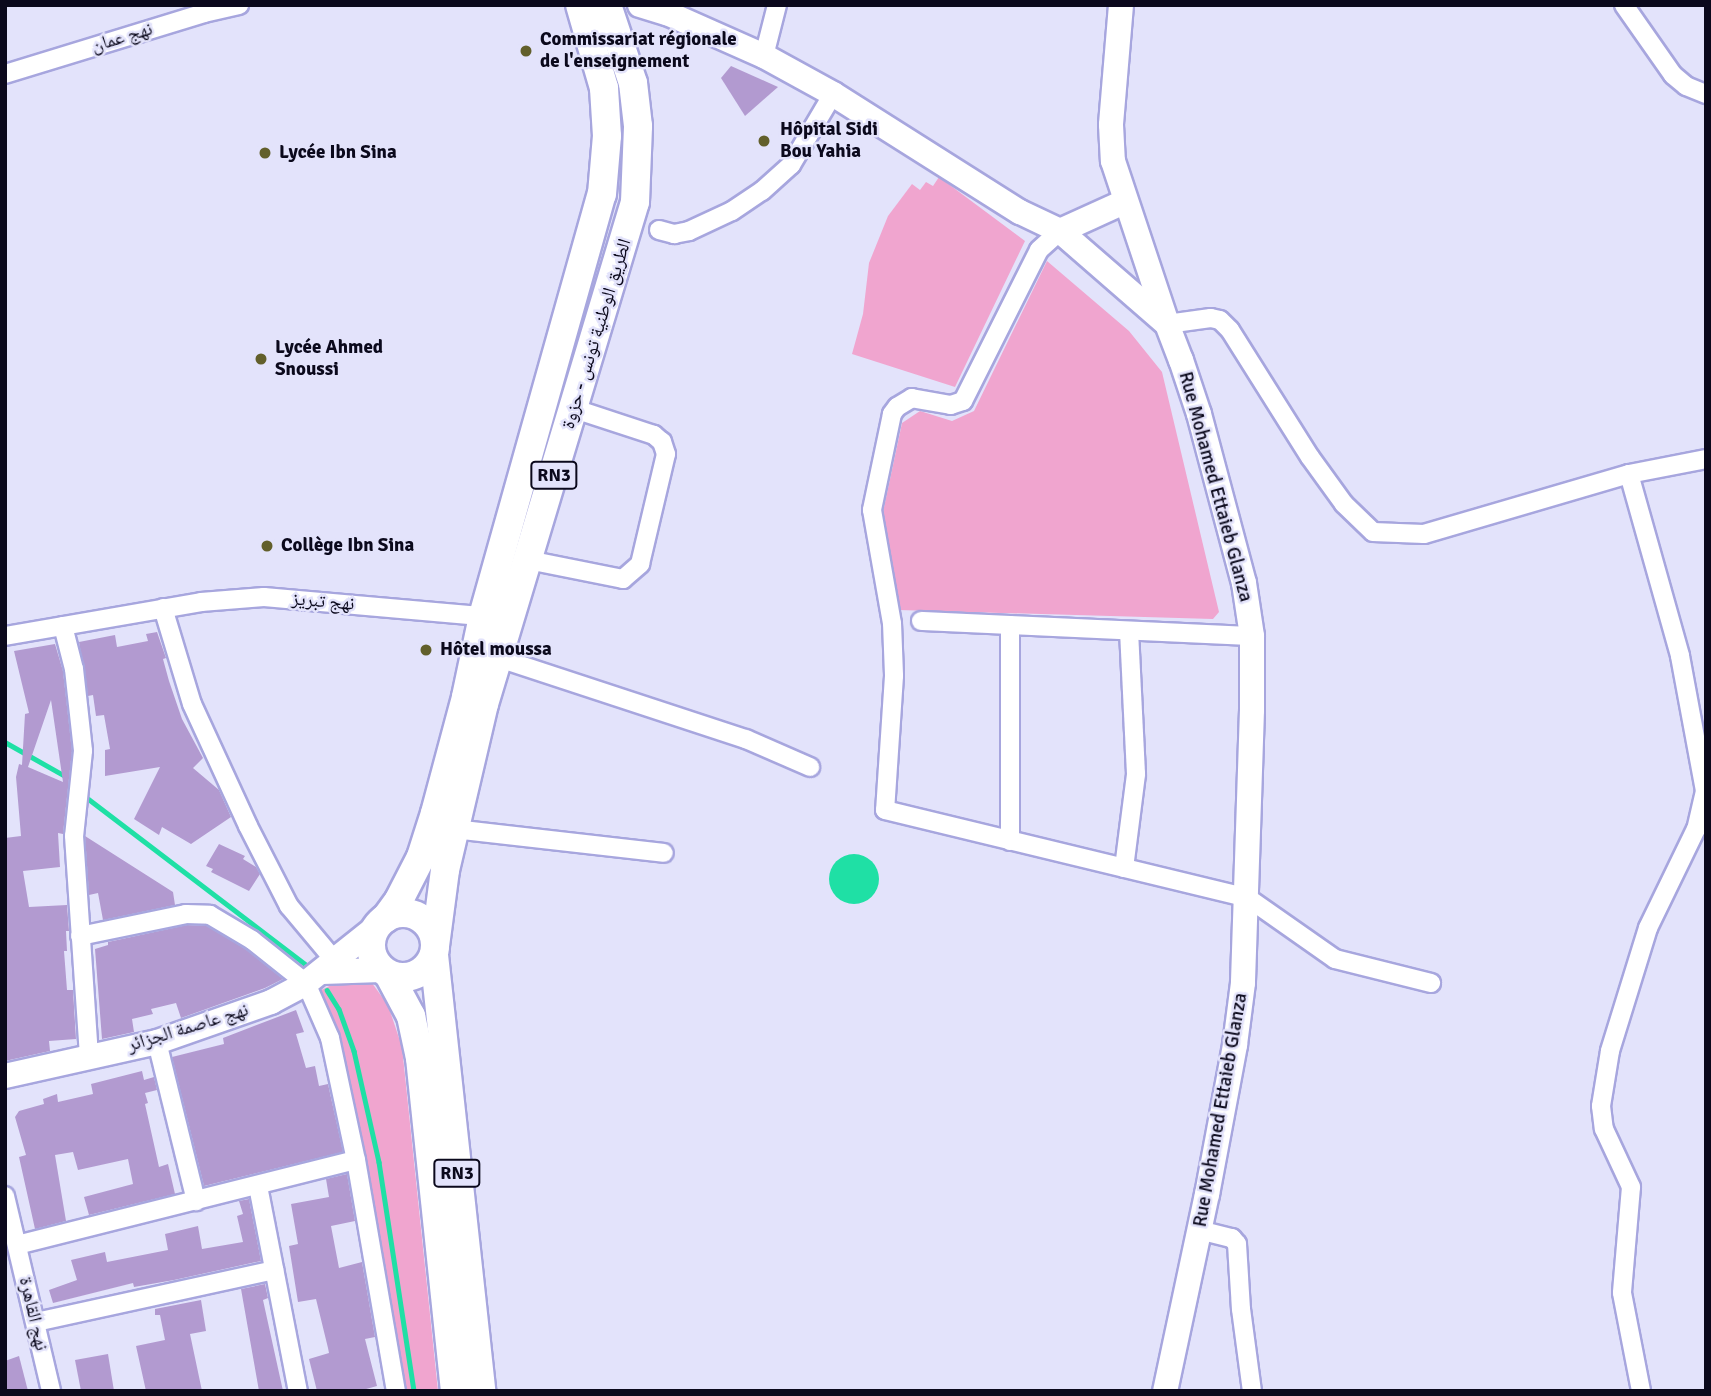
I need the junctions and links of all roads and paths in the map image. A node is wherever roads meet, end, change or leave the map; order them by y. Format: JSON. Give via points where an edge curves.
{"nodes":[{"id":1,"x":239,"y":5,"type":"edge"},
{"id":2,"x":580,"y":5,"type":"edge"},
{"id":3,"x":607,"y":5,"type":"edge"},
{"id":4,"x":640,"y":5,"type":"edge"},
{"id":5,"x":777,"y":5,"type":"edge"},
{"id":6,"x":1121,"y":5,"type":"edge"},
{"id":7,"x":1624,"y":5,"type":"edge"},
{"id":8,"x":764,"y":56,"type":"junction"},
{"id":9,"x":5,"y":74,"type":"edge"},
{"id":10,"x":832,"y":94,"type":"junction"},
{"id":11,"x":1706,"y":94,"type":"edge"},
{"id":12,"x":1124,"y":202,"type":"junction"},
{"id":13,"x":659,"y":230,"type":"dead end"},
{"id":14,"x":1060,"y":231,"type":"junction"},
{"id":15,"x":1167,"y":324,"type":"junction"},
{"id":16,"x":575,"y":409,"type":"junction"},
{"id":17,"x":1706,"y":459,"type":"edge"},
{"id":18,"x":1629,"y":474,"type":"junction"},
{"id":19,"x":528,"y":560,"type":"junction"},
{"id":20,"x":163,"y":608,"type":"junction"},
{"id":21,"x":483,"y":617,"type":"junction"},
{"id":22,"x":920,"y":621,"type":"dead end"},
{"id":23,"x":1010,"y":625,"type":"junction"},
{"id":24,"x":63,"y":626,"type":"junction"},
{"id":25,"x":1129,"y":631,"type":"junction"},
{"id":26,"x":5,"y":636,"type":"edge"},
{"id":27,"x":1252,"y":636,"type":"junction"},
{"id":28,"x":499,"y":657,"type":"junction"},
{"id":29,"x":475,"y":701,"type":"junction"},
{"id":30,"x":810,"y":767,"type":"dead end"},
{"id":31,"x":454,"y":829,"type":"junction"},
{"id":32,"x":1010,"y":841,"type":"junction"},
{"id":33,"x":664,"y":853,"type":"dead end"},
{"id":34,"x":1124,"y":868,"type":"junction"},
{"id":35,"x":1248,"y":898,"type":"junction"},
{"id":36,"x":381,"y":923,"type":"junction"},
{"id":37,"x":80,"y":936,"type":"junction"},
{"id":38,"x":435,"y":950,"type":"junction"},
{"id":39,"x":321,"y":972,"type":"junction"},
{"id":40,"x":385,"y":972,"type":"junction"},
{"id":41,"x":1431,"y":983,"type":"dead end"},
{"id":42,"x":157,"y":1042,"type":"junction"},
{"id":43,"x":89,"y":1055,"type":"junction"},
{"id":44,"x":5,"y":1076,"type":"edge"},
{"id":45,"x":356,"y":1160,"type":"junction"},
{"id":46,"x":258,"y":1186,"type":"junction"},
{"id":47,"x":5,"y":1196,"type":"edge"},
{"id":48,"x":196,"y":1201,"type":"junction"},
{"id":49,"x":1199,"y":1230,"type":"junction"},
{"id":50,"x":450,"y":1232,"type":"junction"},
{"id":51,"x":17,"y":1245,"type":"junction"},
{"id":52,"x":274,"y":1270,"type":"junction"},
{"id":53,"x":36,"y":1322,"type":"junction"},
{"id":54,"x":51,"y":1391,"type":"edge"},
{"id":55,"x":298,"y":1391,"type":"edge"},
{"id":56,"x":396,"y":1391,"type":"edge"},
{"id":57,"x":455,"y":1391,"type":"edge"},
{"id":58,"x":481,"y":1391,"type":"edge"},
{"id":59,"x":1165,"y":1391,"type":"edge"},
{"id":60,"x":1252,"y":1391,"type":"edge"},
{"id":61,"x":1641,"y":1391,"type":"edge"}],
"edges":[{"from":1,"to":9,"type":"street","name":"نهج عمان"},
{"from":2,"to":21,"type":"main road","name":"الطريق الوطنية تونس - حزوة","number":"RN3","via":[[604,88],[607,136],[602,194]]},
{"from":3,"to":16,"type":"main road","name":"الطريق الوطنية تونس - حزوة","number":"RN3","via":[[633,83],[638,162],[635,202]]},
{"from":4,"to":8,"type":"street","name":"Rue Mohamed Ettaieb Glanza"},
{"from":5,"to":8,"type":"street"},
{"from":6,"to":12,"type":"street","via":[[1111,125],[1113,161]]},
{"from":7,"to":11,"type":"street","via":[[1673,75]]},
{"from":8,"to":10,"type":"street","name":"Rue Mohamed Ettaieb Glanza"},
{"from":10,"to":13,"type":"street","via":[[791,165],[762,191],[689,231]]},
{"from":10,"to":14,"type":"street","name":"Rue Mohamed Ettaieb Glanza","via":[[1020,212]]},
{"from":12,"to":14,"type":"street"},
{"from":12,"to":15,"type":"street"},
{"from":14,"to":15,"type":"street","name":"Rue Mohamed Ettaieb Glanza"},
{"from":14,"to":32,"type":"street","via":[[1039,250],[964,401],[951,405],[912,398],[892,414],[872,510],[892,623],[894,676],[885,810]]},
{"from":15,"to":18,"type":"street","via":[[1211,318],[1230,330],[1310,457],[1344,504],[1373,532],[1424,534]]},
{"from":15,"to":27,"type":"street","name":"Rue Mohamed Ettaieb Glanza","via":[[1199,414],[1244,583]]},
{"from":16,"to":19,"type":"main road","name":"الطريق الوطنية تونس - حزوة","number":"RN3"},
{"from":16,"to":19,"type":"street","via":[[654,435],[662,442],[666,454],[640,564],[623,579]]},
{"from":17,"to":18,"type":"street"},
{"from":18,"to":61,"type":"street","via":[[1680,656],[1705,791],[1696,829],[1647,928],[1602,1098],[1604,1129],[1630,1186],[1622,1293]]},
{"from":19,"to":28,"type":"main road","name":"الطريق الوطنية تونس - حزوة","number":"RN3"},
{"from":20,"to":21,"type":"street","name":"نهج تبريز","via":[[264,597]]},
{"from":20,"to":24,"type":"street","name":"نهج تبريز"},
{"from":20,"to":39,"type":"street","via":[[192,704]]},
{"from":21,"to":29,"type":"main road","name":"الطريق الوطنية تونس - حزوة","number":"RN3"},
{"from":22,"to":23,"type":"street"},
{"from":23,"to":25,"type":"street"},
{"from":23,"to":32,"type":"street"},
{"from":24,"to":26,"type":"street","name":"نهج تبريز"},
{"from":24,"to":37,"type":"street","via":[[74,669],[83,751],[74,836]]},
{"from":25,"to":27,"type":"street"},
{"from":25,"to":34,"type":"street","via":[[1136,774]]},
{"from":27,"to":35,"type":"street","name":"Rue Mohamed Ettaieb Glanza"},
{"from":28,"to":29,"type":"main road","name":"الطريق الوطنية تونس - حزوة","number":"RN3"},
{"from":28,"to":30,"type":"street","via":[[746,739]]},
{"from":29,"to":31,"type":"main road","name":"الطريق الوطنية تونس - حزوة","number":"RN3"},
{"from":29,"to":36,"type":"main road","name":"الطريق الوطنية تونس - حزوة","number":"RN3","via":[[421,857]]},
{"from":31,"to":33,"type":"street"},
{"from":31,"to":38,"type":"main road","name":"الطريق الوطنية تونس - حزوة","number":"RN3"},
{"from":32,"to":34,"type":"street"},
{"from":34,"to":35,"type":"street"},
{"from":35,"to":41,"type":"street","via":[[1335,959]]},
{"from":35,"to":49,"type":"street","name":"Rue Mohamed Ettaieb Glanza","via":[[1235,1045]]},
{"from":36,"to":38,"type":"main road","number":"RN3","via":[[404,913],[423,920],[434,936]]},
{"from":36,"to":39,"type":"street","name":"نهج عاصمة الجزائر"},
{"from":36,"to":40,"type":"main road","number":"RN3","via":[[372,937],[372,955]]},
{"from":37,"to":39,"type":"street","via":[[186,914],[210,915]]},
{"from":37,"to":43,"type":"street"},
{"from":38,"to":40,"type":"main road","via":[[421,972],[400,978]]},
{"from":38,"to":50,"type":"main road","name":"الطريق الوطنية تونس - حزوة","number":"RN3"},
{"from":39,"to":40,"type":"street"},
{"from":39,"to":42,"type":"street","name":"نهج عاصمة الجزائر","via":[[271,1002]]},
{"from":39,"to":45,"type":"street"},
{"from":40,"to":50,"type":"main road","name":"الطريق الوطنية تونس - حزوة","number":"RN3","via":[[411,1016]]},
{"from":42,"to":43,"type":"street","name":"نهج عاصمة الجزائر"},
{"from":42,"to":48,"type":"street"},
{"from":43,"to":44,"type":"street","name":"نهج عاصمة الجزائر"},
{"from":45,"to":46,"type":"street"},
{"from":45,"to":56,"type":"street"},
{"from":46,"to":48,"type":"street"},
{"from":46,"to":52,"type":"street"},
{"from":47,"to":51,"type":"street","name":"نهج القاهرة"},
{"from":48,"to":51,"type":"street"},
{"from":49,"to":59,"type":"street","name":"Rue Mohamed Ettaieb Glanza"},
{"from":49,"to":60,"type":"street","via":[[1232,1238],[1237,1244]]},
{"from":50,"to":57,"type":"main road","name":"الطريق الوطنية تونس - حزوة","number":"RN3"},
{"from":50,"to":58,"type":"main road","name":"الطريق الوطنية تونس - حزوة","number":"RN3"},
{"from":51,"to":53,"type":"street","name":"نهج القاهرة"},
{"from":52,"to":53,"type":"street"},
{"from":52,"to":55,"type":"street"},
{"from":53,"to":54,"type":"street","name":"نهج القاهرة"}]}
